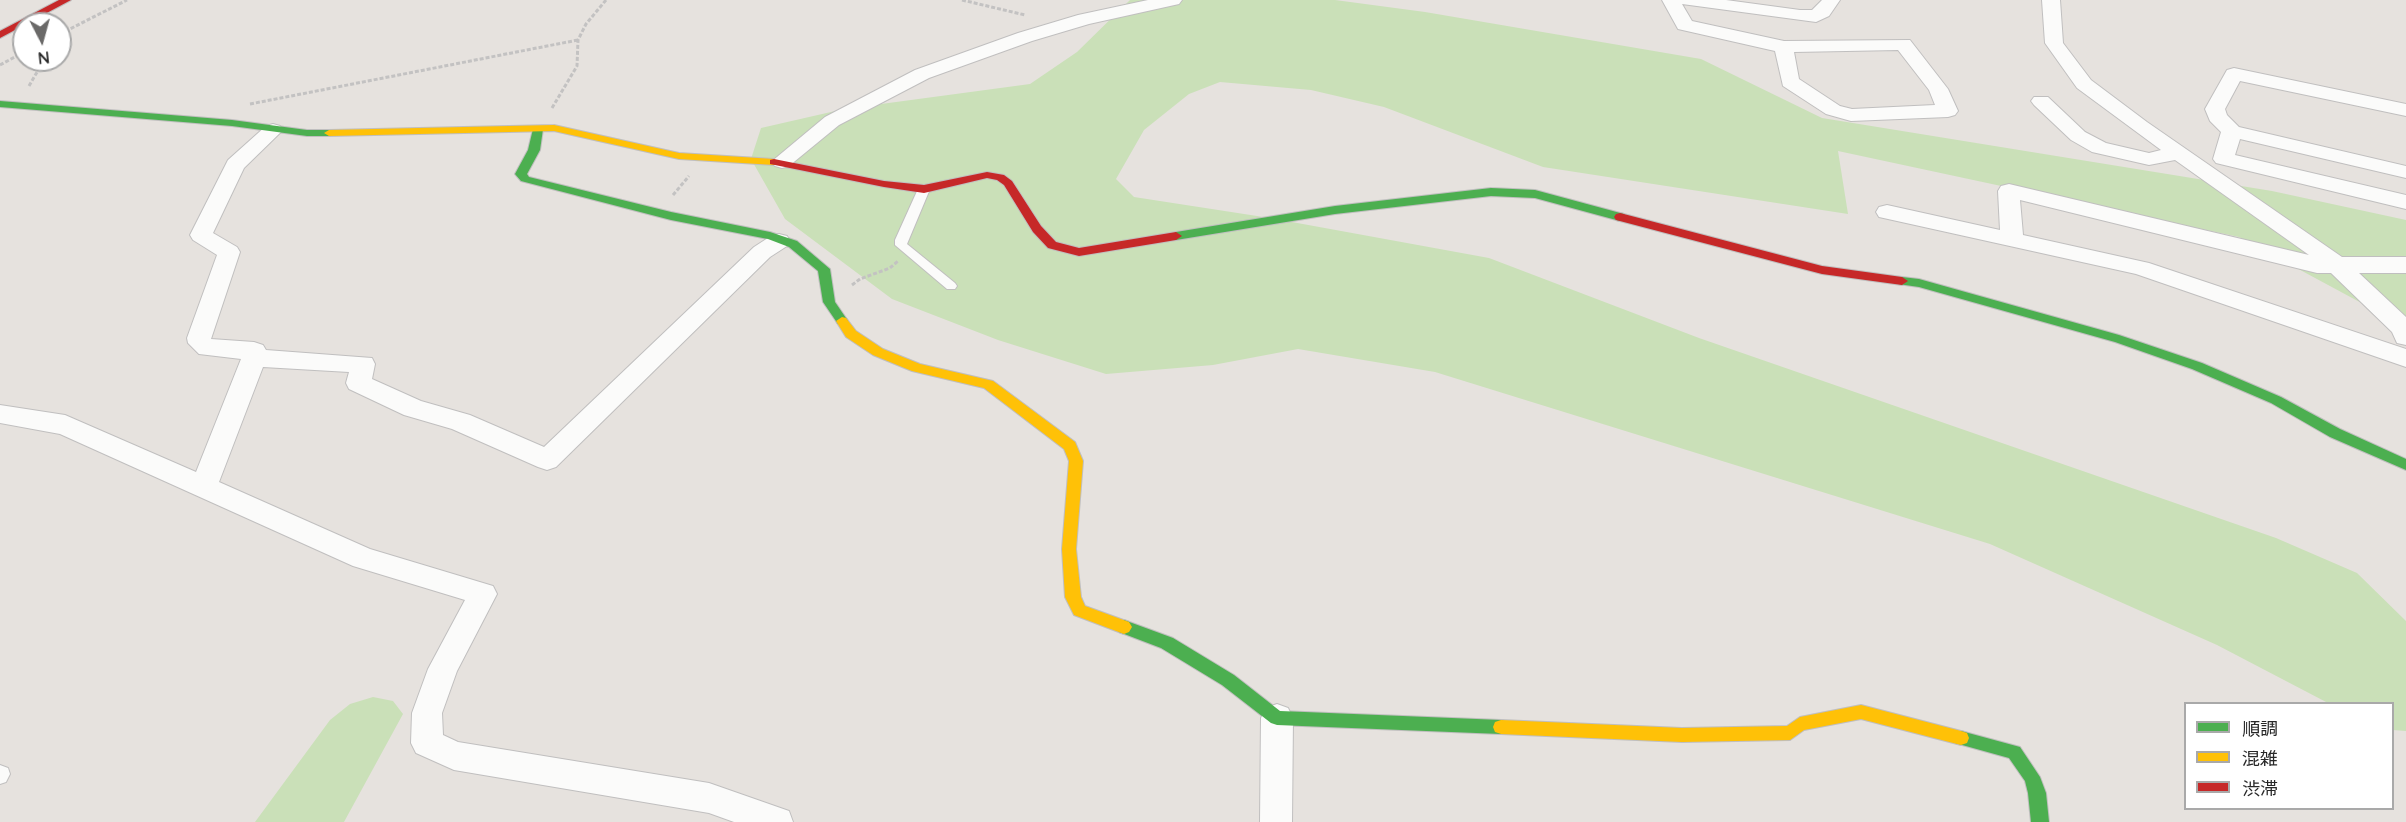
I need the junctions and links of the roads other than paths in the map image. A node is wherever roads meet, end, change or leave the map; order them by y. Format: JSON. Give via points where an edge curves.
{"nodes":[{"id":1,"x":38,"y":0,"type":"edge"},
{"id":2,"x":66,"y":0,"type":"edge"},
{"id":3,"x":1173,"y":0,"type":"edge"},
{"id":4,"x":1671,"y":0,"type":"edge"},
{"id":5,"x":1688,"y":0,"type":"edge"},
{"id":6,"x":1831,"y":0,"type":"edge"},
{"id":7,"x":2051,"y":0,"type":"edge"},
{"id":8,"x":0,"y":20,"type":"edge"},
{"id":9,"x":0,"y":35,"type":"edge"},
{"id":10,"x":1784,"y":47,"type":"junction"},
{"id":11,"x":2041,"y":101,"type":"dead end"},
{"id":12,"x":0,"y":104,"type":"edge"},
{"id":13,"x":2406,"y":111,"type":"edge"},
{"id":14,"x":538,"y":129,"type":"junction"},
{"id":15,"x":273,"y":130,"type":"junction"},
{"id":16,"x":2232,"y":131,"type":"junction"},
{"id":17,"x":2189,"y":159,"type":"junction"},
{"id":18,"x":2223,"y":159,"type":"junction"},
{"id":19,"x":782,"y":162,"type":"junction"},
{"id":20,"x":2406,"y":172,"type":"edge"},
{"id":21,"x":924,"y":189,"type":"junction"},
{"id":22,"x":2406,"y":202,"type":"edge"},
{"id":23,"x":1887,"y":212,"type":"dead end"},
{"id":24,"x":779,"y":241,"type":"junction"},
{"id":25,"x":2012,"y":241,"type":"junction"},
{"id":26,"x":2336,"y":264,"type":"junction"},
{"id":27,"x":2406,"y":265,"type":"edge"},
{"id":28,"x":951,"y":286,"type":"dead end"},
{"id":29,"x":2406,"y":337,"type":"edge"},
{"id":30,"x":254,"y":358,"type":"junction"},
{"id":31,"x":2406,"y":358,"type":"edge"},
{"id":32,"x":0,"y":414,"type":"edge"},
{"id":33,"x":2406,"y":465,"type":"edge"},
{"id":34,"x":204,"y":487,"type":"junction"},
{"id":35,"x":1277,"y":718,"type":"junction"},
{"id":36,"x":777,"y":822,"type":"edge"},
{"id":37,"x":1276,"y":822,"type":"edge"},
{"id":38,"x":2040,"y":822,"type":"edge"}],
"edges":[{"from":1,"to":8,"type":"main road"},
{"from":2,"to":9,"type":"main road"},
{"from":3,"to":19,"type":"street","via":[[1085,19],[922,74],[832,121]]},
{"from":4,"to":10,"type":"street","via":[[1685,25]]},
{"from":5,"to":6,"type":"street","via":[[1800,16],[1816,16]]},
{"from":7,"to":17,"type":"street","via":[[2054,43],[2072,70],[2114,107]]},
{"from":10,"to":10,"type":"street","via":[[1903,44],[1938,89],[1948,111],[1851,115],[1833,110],[1790,82]]},
{"from":11,"to":17,"type":"street","via":[[2078,136],[2099,148],[2149,159]]},
{"from":12,"to":15,"type":"main road","via":[[232,123]]},
{"from":13,"to":16,"type":"street","via":[[2234,74],[2216,109],[2217,117]]},
{"from":14,"to":15,"type":"main road","via":[[306,133]]},
{"from":14,"to":19,"type":"main road","via":[[566,130],[700,159]]},
{"from":14,"to":24,"type":"main road","via":[[534,150],[521,174],[525,179]]},
{"from":15,"to":30,"type":"street","via":[[235,165],[201,235],[229,252],[200,343],[208,348],[254,351]]},
{"from":16,"to":18,"type":"street"},
{"from":16,"to":20,"type":"street"},
{"from":17,"to":18,"type":"street"},
{"from":17,"to":26,"type":"street"},
{"from":18,"to":22,"type":"street"},
{"from":19,"to":21,"type":"main road"},
{"from":21,"to":28,"type":"lane","via":[[901,240],[908,252]]},
{"from":21,"to":33,"type":"main road","via":[[972,177],[1000,177],[1052,245],[1079,252],[1335,210],[1491,192],[1535,194],[1821,270],[1919,283],[2119,339],[2197,366],[2276,400],[2335,433]]},
{"from":23,"to":25,"type":"street"},
{"from":24,"to":30,"type":"street","via":[[762,252],[547,460],[358,383],[363,364]]},
{"from":24,"to":35,"type":"main road","via":[[793,244],[824,269],[829,302],[851,334],[878,352],[917,368],[988,384],[1070,446],[1076,461],[1069,549],[1073,597],[1078,610],[1167,643],[1228,680]]},
{"from":25,"to":26,"type":"street","via":[[2009,191],[2317,265]]},
{"from":25,"to":31,"type":"street","via":[[2183,280]]},
{"from":26,"to":27,"type":"street"},
{"from":26,"to":29,"type":"street","via":[[2403,328]]},
{"from":30,"to":34,"type":"street"},
{"from":32,"to":34,"type":"street","via":[[65,425]]},
{"from":34,"to":36,"type":"street","via":[[363,558],[483,594],[443,669],[427,713],[427,742],[454,756],[709,798]]},
{"from":35,"to":37,"type":"street"},
{"from":35,"to":38,"type":"main road","via":[[1682,735],[1790,733],[1800,724],[1861,712],[2014,752],[2032,777]]}]}
